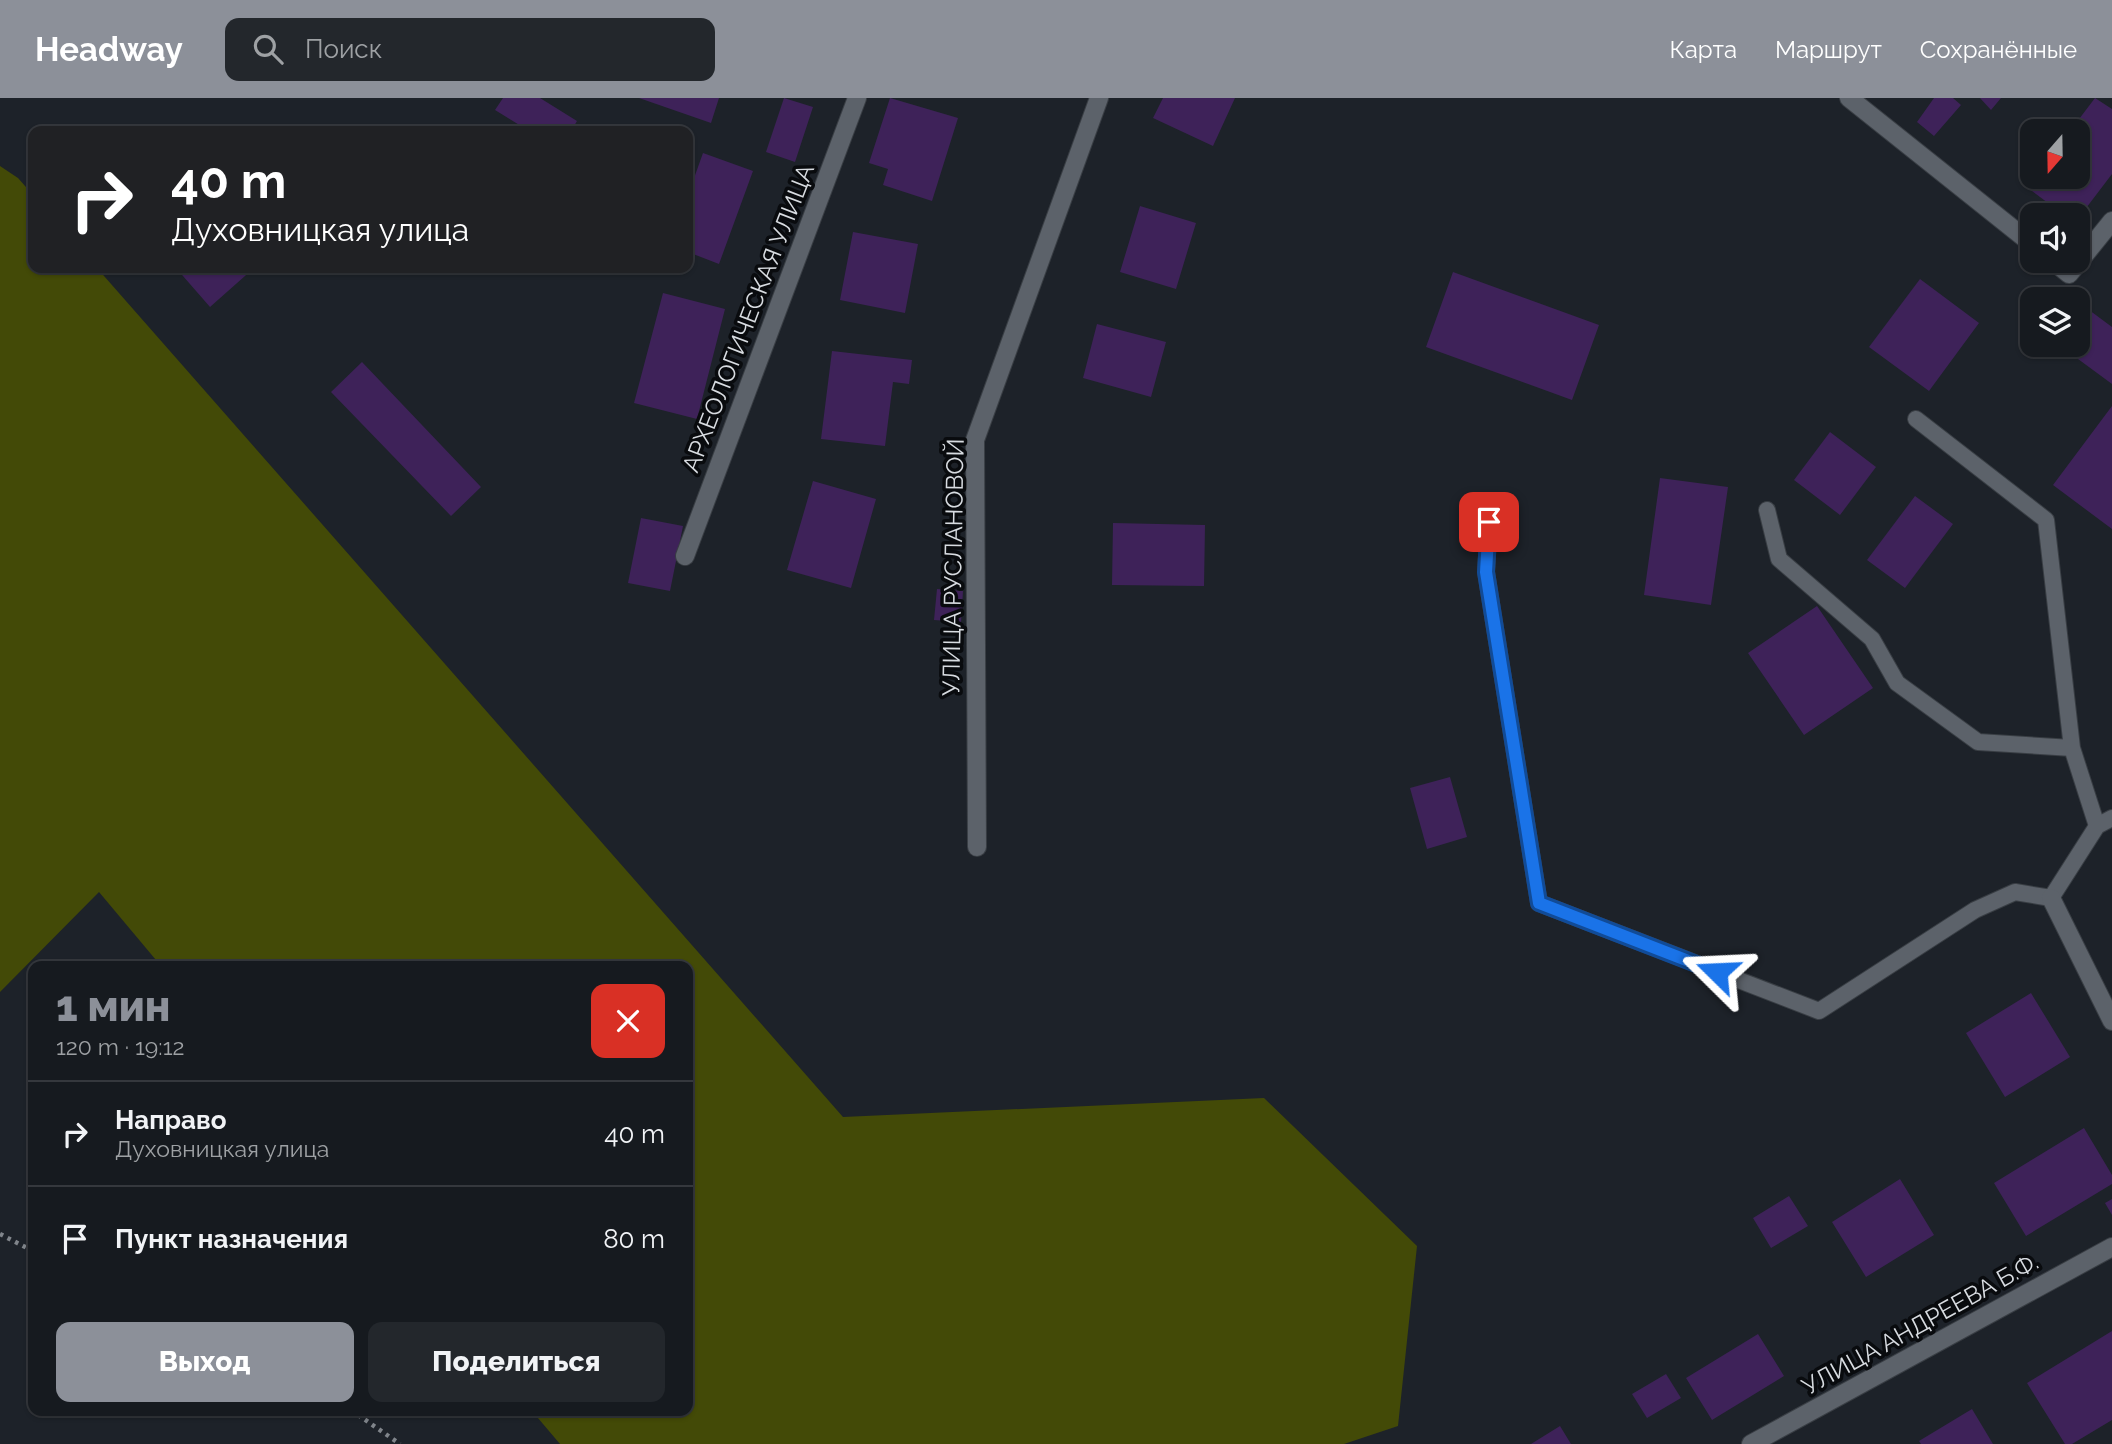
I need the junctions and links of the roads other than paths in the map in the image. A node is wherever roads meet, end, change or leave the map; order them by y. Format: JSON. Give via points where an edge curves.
{"nodes":[{"id":1,"x":857,"y":98,"type":"edge"},
{"id":2,"x":1099,"y":98,"type":"edge"},
{"id":3,"x":1849,"y":98,"type":"edge"},
{"id":4,"x":2112,"y":221,"type":"edge"},
{"id":5,"x":2020,"y":234,"type":"edge"},
{"id":6,"x":2090,"y":249,"type":"edge"},
{"id":7,"x":1916,"y":419,"type":"dead end"},
{"id":8,"x":1767,"y":510,"type":"dead end"},
{"id":9,"x":1489,"y":522,"type":"dead end"},
{"id":10,"x":685,"y":556,"type":"dead end"},
{"id":11,"x":2072,"y":748,"type":"junction"},
{"id":12,"x":2112,"y":818,"type":"edge"},
{"id":13,"x":2097,"y":826,"type":"junction"},
{"id":14,"x":977,"y":847,"type":"dead end"},
{"id":15,"x":2051,"y":898,"type":"junction"},
{"id":16,"x":2112,"y":1021,"type":"edge"},
{"id":17,"x":2112,"y":1247,"type":"edge"},
{"id":18,"x":1751,"y":1444,"type":"edge"}],
"edges":[{"from":1,"to":10,"type":"street","name":"АРХЕОЛОГИЧЕСКАЯ УЛИЦА"},
{"from":2,"to":14,"type":"street","name":"УЛИЦА РУСЛАНОВОЙ","via":[[975,440]]},
{"from":3,"to":5,"type":"street"},
{"from":4,"to":6,"type":"street"},
{"from":7,"to":11,"type":"lane","via":[[2046,520]]},
{"from":8,"to":11,"type":"lane","via":[[1779,559],[1872,639],[1897,683],[1978,742]]},
{"from":9,"to":15,"type":"lane","via":[[1486,572],[1539,903],[1819,1011],[1975,910],[2015,891]]},
{"from":11,"to":13,"type":"lane"},
{"from":12,"to":13,"type":"lane"},
{"from":13,"to":15,"type":"lane"},
{"from":15,"to":16,"type":"street"},
{"from":17,"to":18,"type":"street","name":"УЛИЦА АНДРЕЕВА Б.Ф."}]}
